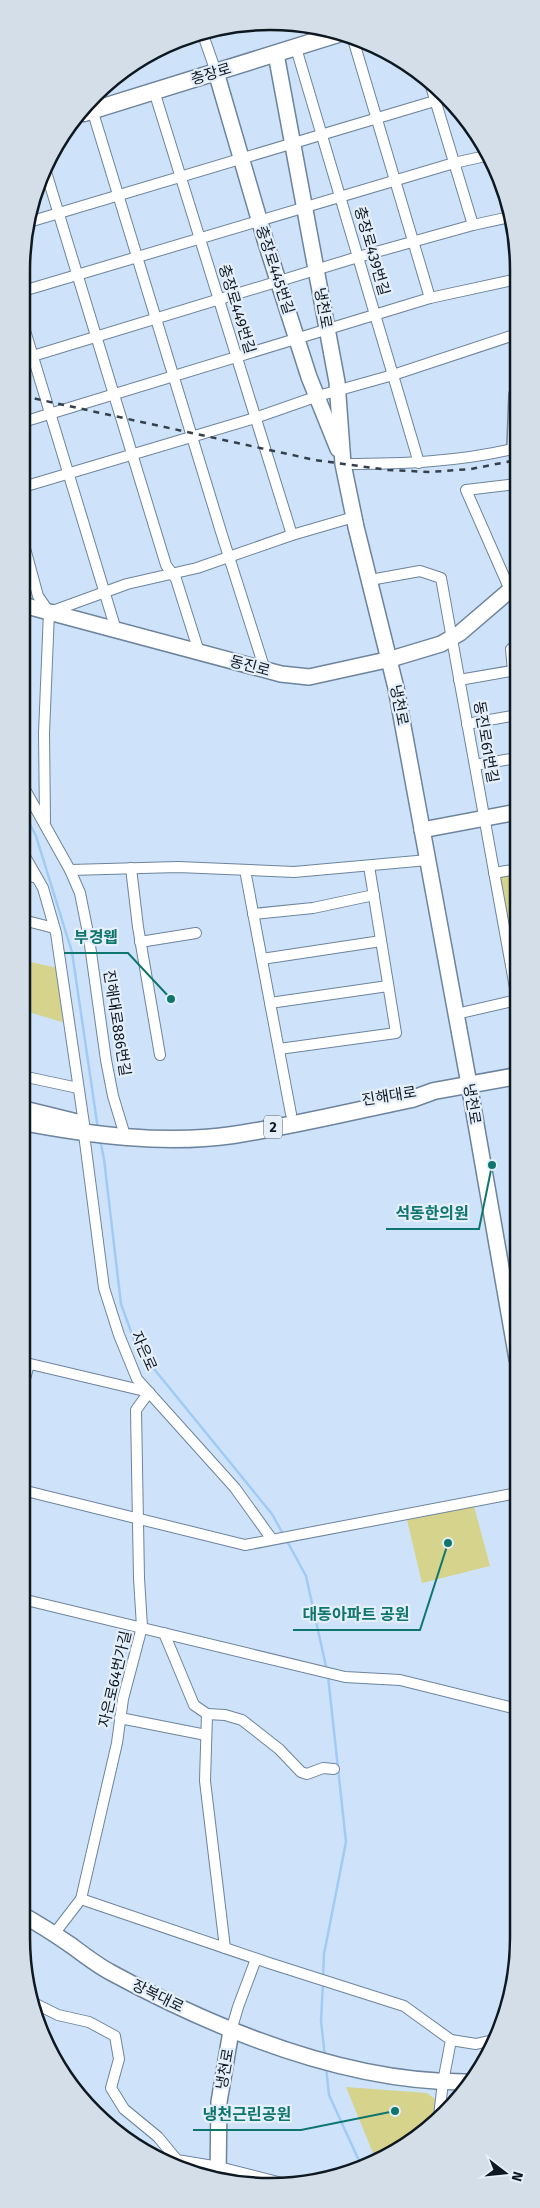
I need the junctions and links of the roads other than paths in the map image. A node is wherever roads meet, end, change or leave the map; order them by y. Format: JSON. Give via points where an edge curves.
{"nodes":[{"id":1,"x":328,"y":37,"type":"edge"},
{"id":2,"x":205,"y":39,"type":"edge"},
{"id":3,"x":355,"y":46,"type":"edge"},
{"id":4,"x":296,"y":48,"type":"junction"},
{"id":5,"x":276,"y":54,"type":"junction"},
{"id":6,"x":216,"y":72,"type":"junction"},
{"id":7,"x":154,"y":91,"type":"junction"},
{"id":8,"x":434,"y":95,"type":"edge"},
{"id":9,"x":440,"y":100,"type":"edge"},
{"id":10,"x":436,"y":101,"type":"junction"},
{"id":11,"x":94,"y":108,"type":"edge"},
{"id":12,"x":90,"y":112,"type":"edge"},
{"id":13,"x":377,"y":118,"type":"junction"},
{"id":14,"x":322,"y":135,"type":"junction"},
{"id":15,"x":293,"y":143,"type":"junction"},
{"id":16,"x":481,"y":157,"type":"edge"},
{"id":17,"x":241,"y":159,"type":"junction"},
{"id":18,"x":454,"y":163,"type":"junction"},
{"id":19,"x":181,"y":177,"type":"junction"},
{"id":20,"x":48,"y":178,"type":"edge"},
{"id":21,"x":395,"y":181,"type":"junction"},
{"id":22,"x":118,"y":195,"type":"junction"},
{"id":23,"x":340,"y":198,"type":"junction"},
{"id":24,"x":305,"y":208,"type":"junction"},
{"id":25,"x":58,"y":213,"type":"junction"},
{"id":26,"x":504,"y":218,"type":"edge"},
{"id":27,"x":36,"y":220,"type":"edge"},
{"id":28,"x":260,"y":222,"type":"junction"},
{"id":29,"x":473,"y":225,"type":"junction"},
{"id":30,"x":200,"y":239,"type":"junction"},
{"id":31,"x":414,"y":242,"type":"junction"},
{"id":32,"x":137,"y":258,"type":"junction"},
{"id":33,"x":358,"y":258,"type":"junction"},
{"id":34,"x":316,"y":270,"type":"junction"},
{"id":35,"x":77,"y":276,"type":"junction"},
{"id":36,"x":510,"y":280,"type":"edge"},
{"id":37,"x":278,"y":282,"type":"junction"},
{"id":38,"x":30,"y":289,"type":"edge"},
{"id":39,"x":430,"y":298,"type":"junction"},
{"id":40,"x":218,"y":300,"type":"junction"},
{"id":41,"x":376,"y":316,"type":"junction"},
{"id":42,"x":156,"y":319,"type":"junction"},
{"id":43,"x":328,"y":331,"type":"junction"},
{"id":44,"x":510,"y":336,"type":"edge"},
{"id":45,"x":95,"y":337,"type":"junction"},
{"id":46,"x":297,"y":340,"type":"junction"},
{"id":47,"x":30,"y":356,"type":"edge"},
{"id":48,"x":236,"y":358,"type":"junction"},
{"id":49,"x":30,"y":362,"type":"edge"},
{"id":50,"x":393,"y":375,"type":"junction"},
{"id":51,"x":174,"y":376,"type":"junction"},
{"id":52,"x":338,"y":391,"type":"junction"},
{"id":53,"x":112,"y":394,"type":"junction"},
{"id":54,"x":318,"y":396,"type":"junction"},
{"id":55,"x":51,"y":414,"type":"junction"},
{"id":56,"x":255,"y":418,"type":"junction"},
{"id":57,"x":30,"y":420,"type":"edge"},
{"id":58,"x":192,"y":436,"type":"junction"},
{"id":59,"x":510,"y":449,"type":"edge"},
{"id":60,"x":131,"y":454,"type":"junction"},
{"id":61,"x":343,"y":464,"type":"junction"},
{"id":62,"x":419,"y":464,"type":"junction"},
{"id":63,"x":69,"y":472,"type":"junction"},
{"id":64,"x":30,"y":485,"type":"edge"},
{"id":65,"x":510,"y":485,"type":"edge"},
{"id":66,"x":354,"y":517,"type":"junction"},
{"id":67,"x":292,"y":535,"type":"junction"},
{"id":68,"x":229,"y":558,"type":"junction"},
{"id":69,"x":30,"y":567,"type":"edge"},
{"id":70,"x":173,"y":574,"type":"junction"},
{"id":71,"x":370,"y":580,"type":"junction"},
{"id":72,"x":510,"y":581,"type":"edge"},
{"id":73,"x":510,"y":590,"type":"edge"},
{"id":74,"x":105,"y":592,"type":"junction"},
{"id":75,"x":30,"y":607,"type":"edge"},
{"id":76,"x":49,"y":612,"type":"junction"},
{"id":77,"x":116,"y":630,"type":"junction"},
{"id":78,"x":452,"y":637,"type":"junction"},
{"id":79,"x":199,"y":652,"type":"junction"},
{"id":80,"x":390,"y":660,"type":"junction"},
{"id":81,"x":266,"y":670,"type":"junction"},
{"id":82,"x":510,"y":672,"type":"edge"},
{"id":83,"x":459,"y":680,"type":"junction"},
{"id":84,"x":510,"y":716,"type":"edge"},
{"id":85,"x":467,"y":724,"type":"junction"},
{"id":86,"x":510,"y":759,"type":"edge"},
{"id":87,"x":475,"y":765,"type":"junction"},
{"id":88,"x":30,"y":798,"type":"edge"},
{"id":89,"x":510,"y":813,"type":"edge"},
{"id":90,"x":484,"y":818,"type":"junction"},
{"id":91,"x":45,"y":825,"type":"junction"},
{"id":92,"x":422,"y":830,"type":"junction"},
{"id":93,"x":428,"y":860,"type":"junction"},
{"id":94,"x":30,"y":866,"type":"edge"},
{"id":95,"x":369,"y":866,"type":"junction"},
{"id":96,"x":131,"y":868,"type":"junction"},
{"id":97,"x":70,"y":870,"type":"junction"},
{"id":98,"x":245,"y":870,"type":"junction"},
{"id":99,"x":510,"y":870,"type":"edge"},
{"id":100,"x":494,"y":872,"type":"junction"},
{"id":101,"x":30,"y":876,"type":"edge"},
{"id":102,"x":37,"y":878,"type":"junction"},
{"id":103,"x":374,"y":895,"type":"junction"},
{"id":104,"x":253,"y":914,"type":"junction"},
{"id":105,"x":30,"y":922,"type":"edge"},
{"id":106,"x":54,"y":928,"type":"junction"},
{"id":107,"x":196,"y":933,"type":"dead end"},
{"id":108,"x":381,"y":941,"type":"junction"},
{"id":109,"x":140,"y":942,"type":"junction"},
{"id":110,"x":262,"y":959,"type":"junction"},
{"id":111,"x":510,"y":961,"type":"edge"},
{"id":112,"x":388,"y":986,"type":"junction"},
{"id":113,"x":270,"y":1002,"type":"junction"},
{"id":114,"x":510,"y":1002,"type":"edge"},
{"id":115,"x":456,"y":1014,"type":"junction"},
{"id":116,"x":279,"y":1049,"type":"junction"},
{"id":117,"x":160,"y":1055,"type":"dead end"},
{"id":118,"x":510,"y":1075,"type":"edge"},
{"id":119,"x":30,"y":1078,"type":"edge"},
{"id":120,"x":469,"y":1084,"type":"junction"},
{"id":121,"x":78,"y":1088,"type":"junction"},
{"id":122,"x":434,"y":1091,"type":"junction"},
{"id":123,"x":30,"y":1112,"type":"edge"},
{"id":124,"x":291,"y":1114,"type":"junction"},
{"id":125,"x":30,"y":1123,"type":"edge"},
{"id":126,"x":86,"y":1129,"type":"junction"},
{"id":127,"x":114,"y":1130,"type":"junction"},
{"id":128,"x":510,"y":1319,"type":"edge"},
{"id":129,"x":30,"y":1364,"type":"edge"},
{"id":130,"x":149,"y":1392,"type":"junction"},
{"id":131,"x":30,"y":1492,"type":"edge"},
{"id":132,"x":510,"y":1494,"type":"edge"},
{"id":133,"x":139,"y":1519,"type":"junction"},
{"id":134,"x":271,"y":1538,"type":"junction"},
{"id":135,"x":30,"y":1601,"type":"edge"},
{"id":136,"x":142,"y":1627,"type":"junction"},
{"id":137,"x":164,"y":1633,"type":"junction"},
{"id":138,"x":510,"y":1707,"type":"edge"},
{"id":139,"x":207,"y":1714,"type":"junction"},
{"id":140,"x":120,"y":1718,"type":"junction"},
{"id":141,"x":206,"y":1735,"type":"junction"},
{"id":142,"x":334,"y":1769,"type":"dead end"},
{"id":143,"x":81,"y":1898,"type":"junction"},
{"id":144,"x":30,"y":1919,"type":"edge"},
{"id":145,"x":54,"y":1934,"type":"junction"},
{"id":146,"x":225,"y":1948,"type":"junction"},
{"id":147,"x":256,"y":1959,"type":"junction"},
{"id":148,"x":40,"y":2006,"type":"edge"},
{"id":149,"x":231,"y":2031,"type":"junction"},
{"id":150,"x":451,"y":2040,"type":"junction"},
{"id":151,"x":486,"y":2042,"type":"edge"},
{"id":152,"x":442,"y":2082,"type":"junction"},
{"id":153,"x":462,"y":2082,"type":"edge"},
{"id":154,"x":440,"y":2108,"type":"edge"},
{"id":155,"x":176,"y":2159,"type":"edge"},
{"id":156,"x":185,"y":2162,"type":"edge"},
{"id":157,"x":218,"y":2172,"type":"edge"},
{"id":158,"x":241,"y":2176,"type":"edge"}],
"edges":[{"from":1,"to":4,"type":"main road","name":"충장로"},
{"from":2,"to":6,"type":"street"},
{"from":3,"to":13,"type":"street"},
{"from":4,"to":5,"type":"main road","name":"충장로"},
{"from":4,"to":14,"type":"street","name":"충장로439번길"},
{"from":5,"to":6,"type":"main road","name":"충장로"},
{"from":5,"to":15,"type":"main road","name":"냉천로"},
{"from":6,"to":7,"type":"main road","name":"충장로"},
{"from":6,"to":17,"type":"main road","name":"충장로445번길"},
{"from":7,"to":11,"type":"main road","name":"충장로"},
{"from":7,"to":19,"type":"street","name":"충장로449번길"},
{"from":8,"to":10,"type":"street"},
{"from":9,"to":10,"type":"street"},
{"from":10,"to":13,"type":"street"},
{"from":10,"to":18,"type":"street"},
{"from":12,"to":22,"type":"street"},
{"from":13,"to":14,"type":"street"},
{"from":13,"to":21,"type":"street"},
{"from":14,"to":15,"type":"street"},
{"from":14,"to":23,"type":"street","name":"충장로439번길"},
{"from":15,"to":17,"type":"street"},
{"from":15,"to":24,"type":"main road","name":"냉천로"},
{"from":16,"to":18,"type":"street"},
{"from":17,"to":19,"type":"street"},
{"from":17,"to":28,"type":"main road","name":"충장로445번길"},
{"from":18,"to":21,"type":"street"},
{"from":18,"to":29,"type":"street"},
{"from":19,"to":22,"type":"street"},
{"from":19,"to":30,"type":"street","name":"충장로449번길"},
{"from":20,"to":25,"type":"street"},
{"from":21,"to":23,"type":"street"},
{"from":21,"to":31,"type":"street"},
{"from":22,"to":25,"type":"street"},
{"from":22,"to":32,"type":"street"},
{"from":23,"to":24,"type":"street"},
{"from":23,"to":33,"type":"street","name":"충장로439번길"},
{"from":24,"to":28,"type":"street"},
{"from":24,"to":34,"type":"main road","name":"냉천로"},
{"from":25,"to":27,"type":"street"},
{"from":25,"to":35,"type":"street"},
{"from":26,"to":29,"type":"street"},
{"from":28,"to":30,"type":"street"},
{"from":28,"to":37,"type":"main road","name":"충장로445번길"},
{"from":29,"to":31,"type":"street"},
{"from":30,"to":32,"type":"street"},
{"from":30,"to":40,"type":"street","name":"충장로449번길"},
{"from":31,"to":33,"type":"street"},
{"from":31,"to":39,"type":"street"},
{"from":32,"to":35,"type":"street"},
{"from":32,"to":42,"type":"street"},
{"from":33,"to":34,"type":"street"},
{"from":33,"to":41,"type":"street","name":"충장로439번길"},
{"from":34,"to":37,"type":"street"},
{"from":34,"to":43,"type":"main road","name":"냉천로"},
{"from":35,"to":38,"type":"street"},
{"from":35,"to":45,"type":"street"},
{"from":36,"to":39,"type":"street"},
{"from":37,"to":40,"type":"street"},
{"from":37,"to":46,"type":"main road","name":"충장로445번길"},
{"from":39,"to":41,"type":"street"},
{"from":40,"to":42,"type":"street"},
{"from":40,"to":48,"type":"street","name":"충장로449번길"},
{"from":41,"to":43,"type":"street"},
{"from":41,"to":50,"type":"street","name":"충장로439번길"},
{"from":42,"to":45,"type":"street"},
{"from":42,"to":51,"type":"street"},
{"from":43,"to":46,"type":"street"},
{"from":43,"to":52,"type":"main road","name":"냉천로"},
{"from":44,"to":50,"type":"street"},
{"from":45,"to":47,"type":"street"},
{"from":45,"to":53,"type":"street"},
{"from":46,"to":48,"type":"street"},
{"from":46,"to":54,"type":"main road","name":"충장로445번길"},
{"from":48,"to":51,"type":"street"},
{"from":48,"to":56,"type":"street","name":"충장로449번길"},
{"from":49,"to":55,"type":"street"},
{"from":50,"to":52,"type":"street"},
{"from":50,"to":62,"type":"street","name":"충장로439번길"},
{"from":51,"to":53,"type":"street"},
{"from":51,"to":58,"type":"street"},
{"from":52,"to":54,"type":"street"},
{"from":52,"to":61,"type":"main road","name":"냉천로"},
{"from":53,"to":55,"type":"street"},
{"from":53,"to":60,"type":"street"},
{"from":54,"to":56,"type":"street"},
{"from":54,"to":61,"type":"main road","name":"충장로445번길"},
{"from":55,"to":57,"type":"street"},
{"from":55,"to":63,"type":"street"},
{"from":56,"to":58,"type":"street"},
{"from":56,"to":67,"type":"street","name":"충장로449번길"},
{"from":58,"to":60,"type":"street"},
{"from":58,"to":68,"type":"street"},
{"from":59,"to":62,"type":"street"},
{"from":60,"to":63,"type":"street"},
{"from":60,"to":70,"type":"street","via":[[166,565]]},
{"from":61,"to":62,"type":"street"},
{"from":61,"to":66,"type":"main road","name":"냉천로"},
{"from":63,"to":64,"type":"street"},
{"from":63,"to":74,"type":"street"},
{"from":65,"to":72,"type":"street","name":"동진로","via":[[466,490]]},
{"from":66,"to":67,"type":"street"},
{"from":66,"to":71,"type":"main road","name":"냉천로"},
{"from":67,"to":68,"type":"street"},
{"from":68,"to":70,"type":"street"},
{"from":68,"to":81,"type":"street"},
{"from":69,"to":76,"type":"street","via":[[38,596]]},
{"from":70,"to":74,"type":"street"},
{"from":70,"to":79,"type":"street"},
{"from":71,"to":78,"type":"street","via":[[420,571],[441,578]]},
{"from":71,"to":80,"type":"main road","name":"냉천로"},
{"from":73,"to":78,"type":"main road","name":"동진로"},
{"from":74,"to":76,"type":"street"},
{"from":74,"to":77,"type":"street"},
{"from":75,"to":76,"type":"main road","name":"동진로"},
{"from":76,"to":77,"type":"main road","name":"동진로"},
{"from":76,"to":91,"type":"street","via":[[44,733]]},
{"from":77,"to":79,"type":"main road","name":"동진로"},
{"from":78,"to":80,"type":"main road","name":"동진로","via":[[441,644]]},
{"from":78,"to":83,"type":"street","name":"동진로61번길"},
{"from":79,"to":81,"type":"main road","name":"동진로"},
{"from":80,"to":81,"type":"main road","name":"동진로","via":[[309,677]]},
{"from":80,"to":92,"type":"main road","name":"냉천로"},
{"from":82,"to":83,"type":"street"},
{"from":83,"to":85,"type":"street","name":"동진로61번길"},
{"from":84,"to":85,"type":"street"},
{"from":85,"to":87,"type":"street","name":"동진로61번길"},
{"from":86,"to":87,"type":"street"},
{"from":87,"to":90,"type":"street","name":"동진로61번길"},
{"from":88,"to":91,"type":"street","name":"진해대로886번길"},
{"from":89,"to":90,"type":"main road"},
{"from":90,"to":92,"type":"main road"},
{"from":90,"to":100,"type":"street","name":"동진로61번길"},
{"from":91,"to":97,"type":"street","name":"진해대로886번길"},
{"from":92,"to":93,"type":"main road","name":"냉천로"},
{"from":93,"to":95,"type":"street"},
{"from":93,"to":115,"type":"main road","name":"냉천로"},
{"from":94,"to":102,"type":"street","name":"자은로"},
{"from":95,"to":98,"type":"street","via":[[294,872]]},
{"from":95,"to":103,"type":"street"},
{"from":96,"to":97,"type":"street"},
{"from":96,"to":98,"type":"street"},
{"from":96,"to":109,"type":"street"},
{"from":97,"to":127,"type":"street","name":"진해대로886번길","via":[[80,893],[88,938],[113,1096]]},
{"from":98,"to":104,"type":"street"},
{"from":99,"to":100,"type":"street"},
{"from":100,"to":111,"type":"street","name":"동진로61번길"},
{"from":101,"to":102,"type":"street"},
{"from":102,"to":106,"type":"street","name":"자은로"},
{"from":103,"to":104,"type":"street","via":[[313,908]]},
{"from":103,"to":108,"type":"street"},
{"from":104,"to":110,"type":"street"},
{"from":105,"to":106,"type":"street"},
{"from":106,"to":121,"type":"street","name":"자은로"},
{"from":107,"to":109,"type":"street"},
{"from":108,"to":110,"type":"street"},
{"from":108,"to":112,"type":"street"},
{"from":109,"to":117,"type":"street"},
{"from":110,"to":113,"type":"street"},
{"from":112,"to":113,"type":"street"},
{"from":112,"to":116,"type":"street","via":[[396,1033]]},
{"from":113,"to":116,"type":"street"},
{"from":114,"to":115,"type":"street"},
{"from":115,"to":120,"type":"main road","name":"냉천로"},
{"from":116,"to":124,"type":"street"},
{"from":118,"to":120,"type":"main road","number":"2"},
{"from":119,"to":121,"type":"street"},
{"from":120,"to":122,"type":"main road","number":"2"},
{"from":120,"to":128,"type":"main road","name":"냉천로"},
{"from":121,"to":126,"type":"street","name":"자은로"},
{"from":122,"to":124,"type":"main road","name":"진해대로","number":"2","via":[[408,1091]]},
{"from":122,"to":127,"type":"main road","name":"진해대로","number":"2","via":[[412,1099],[232,1135],[179,1138]]},
{"from":123,"to":126,"type":"main road","number":"2"},
{"from":124,"to":127,"type":"main road","name":"진해대로","number":"2","via":[[230,1125]]},
{"from":125,"to":126,"type":"main road","number":"2"},
{"from":126,"to":127,"type":"main road","number":"2"},
{"from":126,"to":130,"type":"street","name":"자은로","via":[[104,1288],[137,1379]]},
{"from":129,"to":130,"type":"street"},
{"from":130,"to":133,"type":"street","name":"자은로64번가길","via":[[136,1410]]},
{"from":130,"to":134,"type":"street","name":"자은로","via":[[235,1488]]},
{"from":131,"to":133,"type":"street"},
{"from":132,"to":134,"type":"street"},
{"from":133,"to":134,"type":"street","via":[[245,1545]]},
{"from":133,"to":136,"type":"street","name":"자은로64번가길"},
{"from":135,"to":136,"type":"street"},
{"from":136,"to":137,"type":"street"},
{"from":136,"to":140,"type":"street","name":"자은로64번가길"},
{"from":137,"to":138,"type":"street","via":[[334,1674],[400,1680]]},
{"from":137,"to":139,"type":"street","via":[[194,1705]]},
{"from":139,"to":141,"type":"street"},
{"from":139,"to":142,"type":"street","via":[[242,1720],[279,1748],[301,1772]]},
{"from":140,"to":141,"type":"street"},
{"from":140,"to":143,"type":"street","name":"자은로64번가길"},
{"from":141,"to":146,"type":"street","via":[[205,1781]]},
{"from":143,"to":145,"type":"street","name":"자은로64번가길"},
{"from":143,"to":146,"type":"street"},
{"from":144,"to":145,"type":"main road","name":"장복대로"},
{"from":145,"to":149,"type":"main road","name":"장복대로","via":[[108,1971]]},
{"from":146,"to":147,"type":"street"},
{"from":147,"to":149,"type":"street"},
{"from":147,"to":150,"type":"street","via":[[404,2006]]},
{"from":148,"to":155,"type":"street","via":[[58,2015],[89,2022],[115,2036],[119,2059],[111,2088],[124,2109],[158,2137]]},
{"from":149,"to":152,"type":"main road","name":"장복대로","via":[[305,2057],[355,2070]]},
{"from":149,"to":157,"type":"main road","name":"냉천로","via":[[219,2102]]},
{"from":150,"to":151,"type":"street","via":[[476,2044]]},
{"from":150,"to":152,"type":"street"},
{"from":152,"to":153,"type":"main road"},
{"from":152,"to":154,"type":"street"},
{"from":156,"to":157,"type":"street"},
{"from":157,"to":158,"type":"street"}]}
